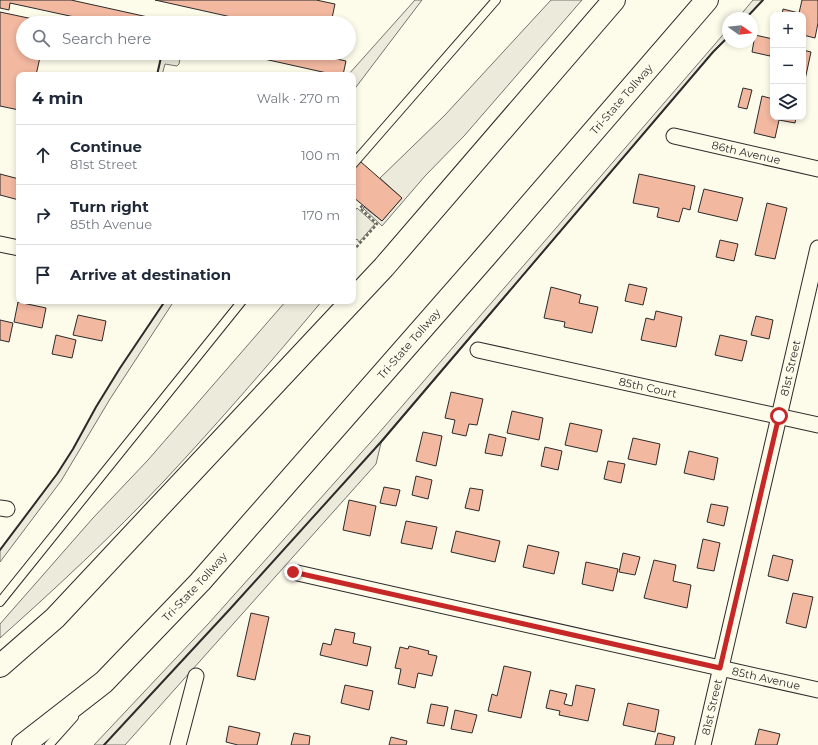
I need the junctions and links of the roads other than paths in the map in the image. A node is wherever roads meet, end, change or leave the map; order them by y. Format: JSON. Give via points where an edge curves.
{"nodes":[{"id":1,"x":496,"y":0,"type":"edge"},
{"id":2,"x":614,"y":0,"type":"edge"},
{"id":3,"x":707,"y":0,"type":"edge"},
{"id":4,"x":674,"y":136,"type":"dead end"},
{"id":5,"x":356,"y":161,"type":"edge"},
{"id":6,"x":818,"y":169,"type":"edge"},
{"id":7,"x":0,"y":244,"type":"edge"},
{"id":8,"x":16,"y":247,"type":"edge"},
{"id":9,"x":818,"y":248,"type":"edge"},
{"id":10,"x":356,"y":298,"type":"edge"},
{"id":11,"x":240,"y":304,"type":"edge"},
{"id":12,"x":350,"y":304,"type":"edge"},
{"id":13,"x":478,"y":350,"type":"dead end"},
{"id":14,"x":779,"y":416,"type":"junction"},
{"id":15,"x":818,"y":425,"type":"edge"},
{"id":16,"x":293,"y":572,"type":"dead end"},
{"id":17,"x":0,"y":602,"type":"edge"},
{"id":18,"x":0,"y":666,"type":"edge"},
{"id":19,"x":720,"y":668,"type":"junction"},
{"id":20,"x":196,"y":676,"type":"dead end"},
{"id":21,"x":104,"y":682,"type":"junction"},
{"id":22,"x":818,"y":690,"type":"edge"},
{"id":23,"x":23,"y":745,"type":"edge"},
{"id":24,"x":49,"y":745,"type":"edge"},
{"id":25,"x":178,"y":745,"type":"edge"},
{"id":26,"x":703,"y":745,"type":"edge"}],
"edges":[{"from":1,"to":5,"type":"lane"},
{"from":2,"to":10,"type":"highway"},
{"from":3,"to":21,"type":"highway","name":"Tri-State Tollway","via":[[200,582]]},
{"from":4,"to":6,"type":"street","name":"86th Avenue"},
{"from":7,"to":8,"type":"street"},
{"from":9,"to":14,"type":"street","name":"81st Street"},
{"from":11,"to":17,"type":"lane"},
{"from":12,"to":18,"type":"highway","via":[[55,618]]},
{"from":13,"to":14,"type":"street","name":"85th Court"},
{"from":14,"to":15,"type":"street","name":"85th Court"},
{"from":14,"to":19,"type":"street","name":"81st Street"},
{"from":16,"to":19,"type":"street","name":"85th Avenue"},
{"from":19,"to":22,"type":"street","name":"85th Avenue"},
{"from":19,"to":26,"type":"street","name":"81st Street"},
{"from":20,"to":25,"type":"street"},
{"from":21,"to":23,"type":"highway","name":"Tri-State Tollway"},
{"from":21,"to":24,"type":"lane","name":"Tri-State Tollway"}]}
